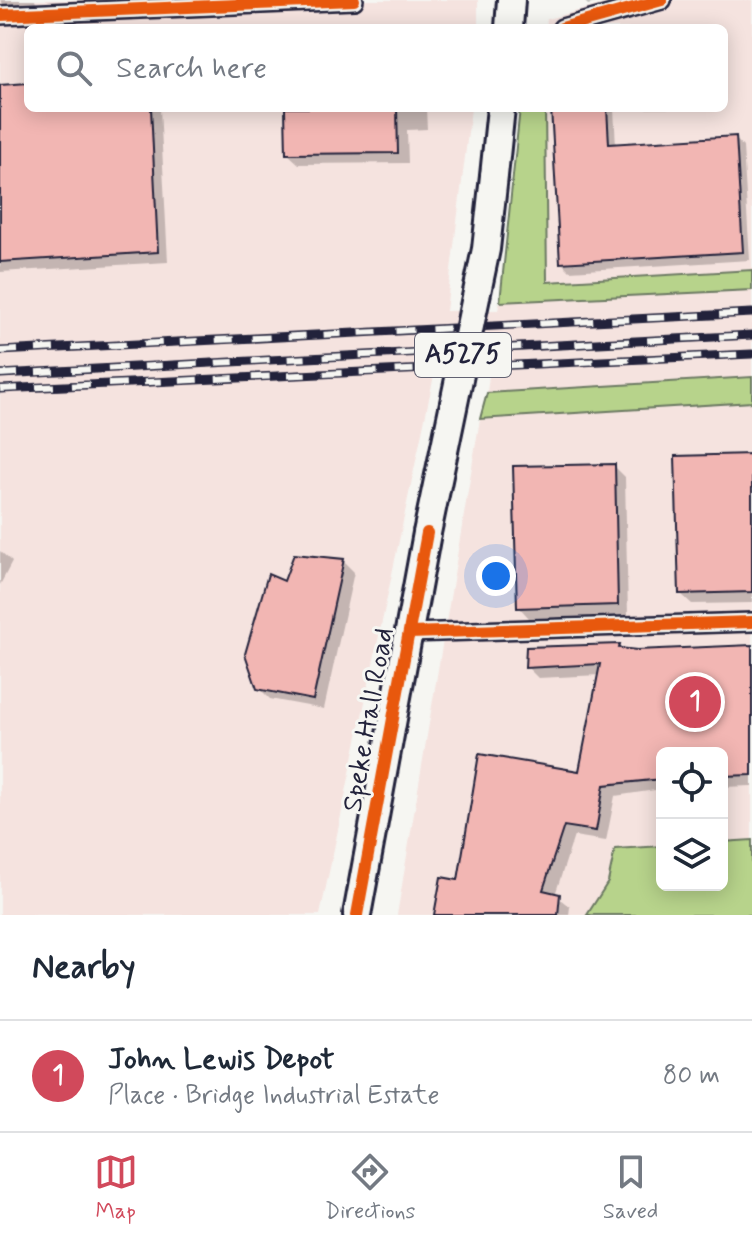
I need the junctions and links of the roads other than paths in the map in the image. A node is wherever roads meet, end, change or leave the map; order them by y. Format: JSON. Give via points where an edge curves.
{"nodes":[{"id":1,"x":354,"y":0,"type":"edge"},
{"id":2,"x":511,"y":0,"type":"edge"},
{"id":3,"x":662,"y":0,"type":"edge"},
{"id":4,"x":0,"y":15,"type":"edge"},
{"id":5,"x":509,"y":24,"type":"edge"},
{"id":6,"x":576,"y":24,"type":"edge"},
{"id":7,"x":501,"y":112,"type":"edge"},
{"id":8,"x":752,"y":622,"type":"edge"},
{"id":9,"x":409,"y":633,"type":"junction"},
{"id":10,"x":357,"y":915,"type":"edge"}],
"edges":[{"from":1,"to":4,"type":"street"},
{"from":2,"to":5,"type":"highway"},
{"from":3,"to":6,"type":"street"},
{"from":7,"to":9,"type":"highway","name":"Speke Hall Road","number":"A5275","bridge":true,"via":[[486,249]]},
{"from":8,"to":9,"type":"street"},
{"from":9,"to":10,"type":"highway","name":"Speke Hall Road","number":"A5275"}]}
